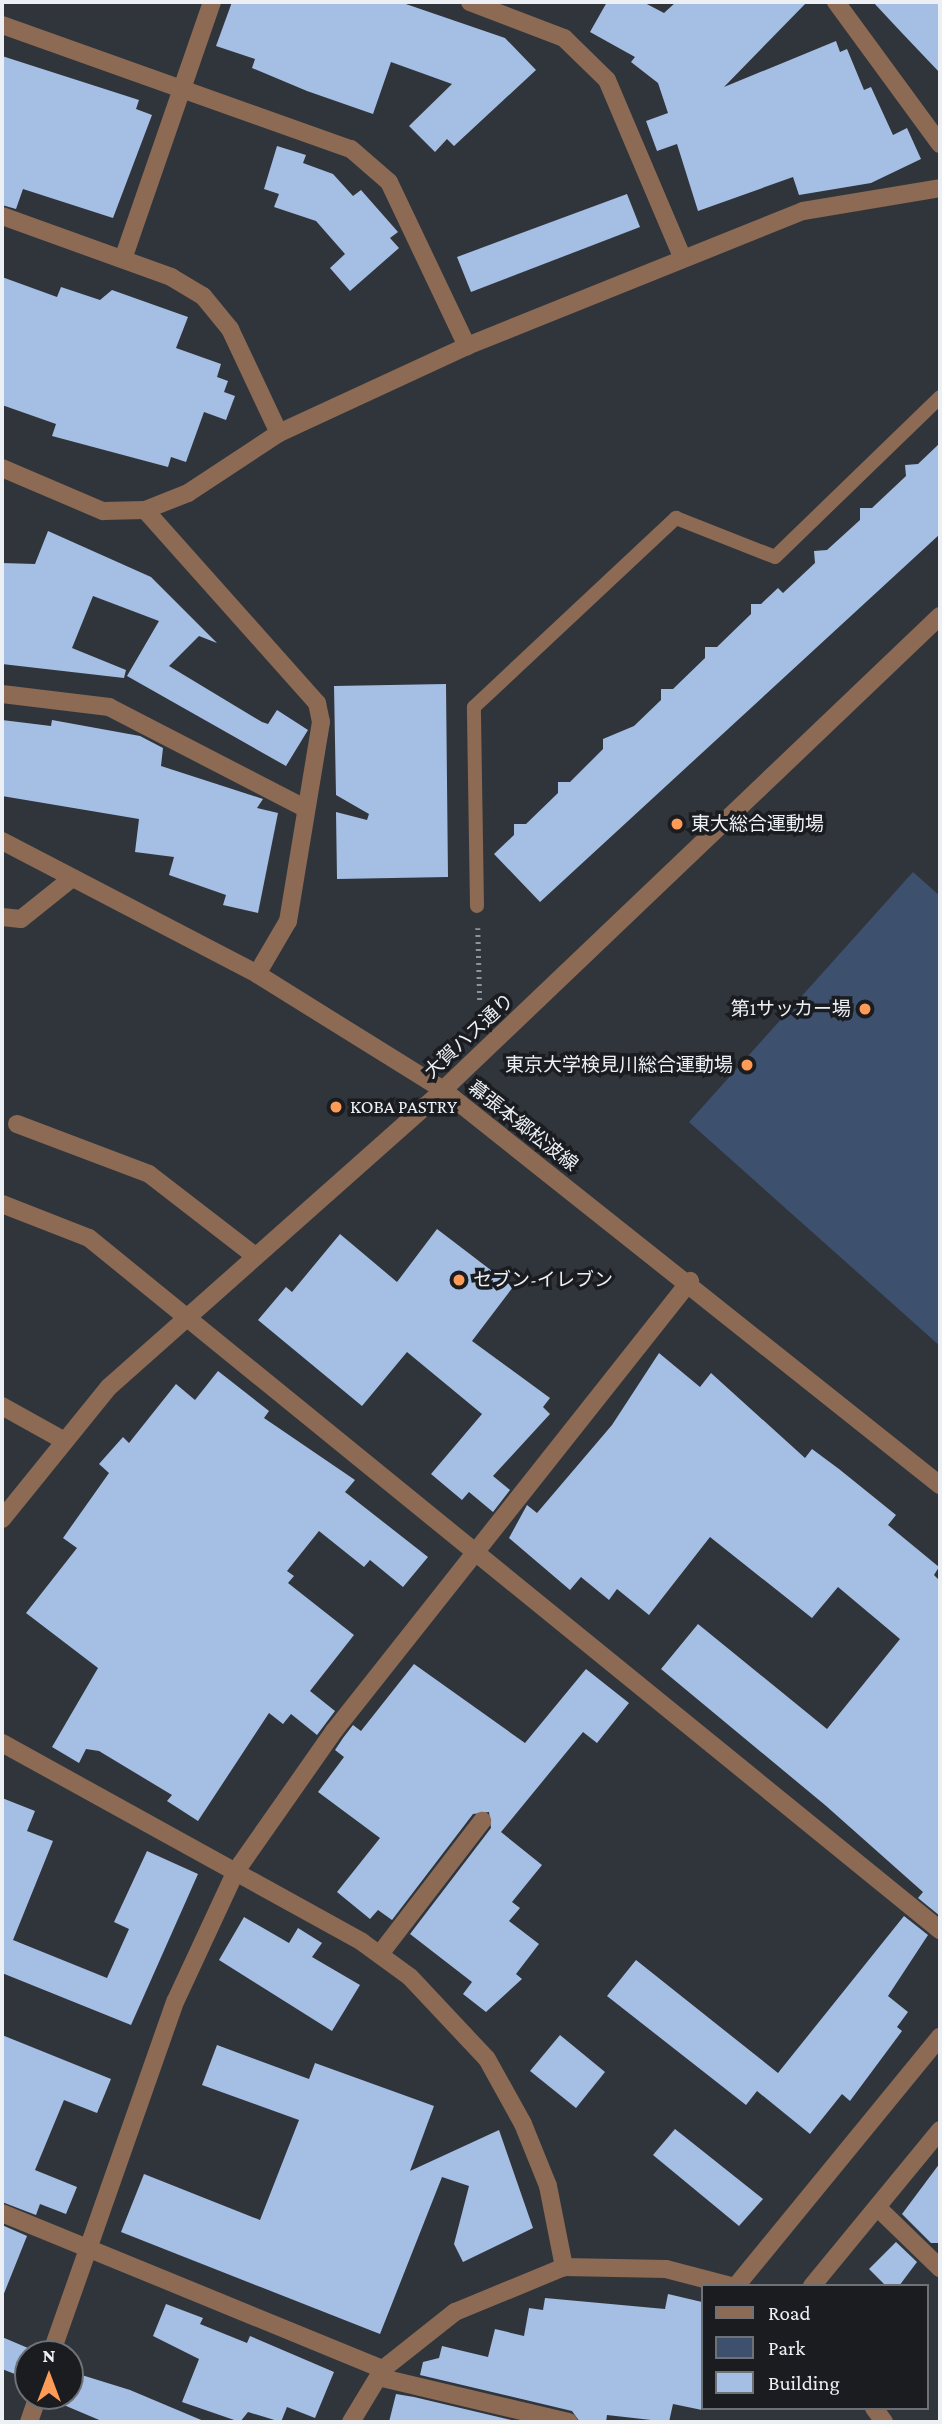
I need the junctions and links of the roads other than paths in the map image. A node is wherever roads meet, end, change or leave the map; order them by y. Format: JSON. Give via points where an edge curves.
{"nodes":[{"id":1,"x":212,"y":2,"type":"edge"},
{"id":2,"x":470,"y":2,"type":"edge"},
{"id":3,"x":835,"y":2,"type":"edge"},
{"id":4,"x":2,"y":25,"type":"edge"},
{"id":5,"x":183,"y":87,"type":"junction"},
{"id":6,"x":940,"y":144,"type":"edge"},
{"id":7,"x":940,"y":188,"type":"edge"},
{"id":8,"x":2,"y":216,"type":"edge"},
{"id":9,"x":123,"y":259,"type":"junction"},
{"id":10,"x":683,"y":259,"type":"junction"},
{"id":11,"x":467,"y":346,"type":"junction"},
{"id":12,"x":940,"y":397,"type":"edge"},
{"id":13,"x":279,"y":433,"type":"junction"},
{"id":14,"x":2,"y":468,"type":"edge"},
{"id":15,"x":145,"y":510,"type":"junction"},
{"id":16,"x":940,"y":616,"type":"edge"},
{"id":17,"x":2,"y":694,"type":"edge"},
{"id":18,"x":303,"y":807,"type":"junction"},
{"id":19,"x":2,"y":841,"type":"edge"},
{"id":20,"x":71,"y":878,"type":"junction"},
{"id":21,"x":477,"y":906,"type":"road end"},
{"id":22,"x":2,"y":917,"type":"edge"},
{"id":23,"x":257,"y":974,"type":"junction"},
{"id":24,"x":443,"y":1090,"type":"junction"},
{"id":25,"x":17,"y":1124,"type":"dead end"},
{"id":26,"x":2,"y":1204,"type":"edge"},
{"id":27,"x":255,"y":1256,"type":"junction"},
{"id":28,"x":690,"y":1282,"type":"junction"},
{"id":29,"x":186,"y":1317,"type":"junction"},
{"id":30,"x":2,"y":1406,"type":"edge"},
{"id":31,"x":63,"y":1440,"type":"junction"},
{"id":32,"x":940,"y":1485,"type":"edge"},
{"id":33,"x":2,"y":1519,"type":"edge"},
{"id":34,"x":477,"y":1553,"type":"junction"},
{"id":35,"x":2,"y":1743,"type":"edge"},
{"id":36,"x":482,"y":1821,"type":"dead end"},
{"id":37,"x":236,"y":1871,"type":"junction"},
{"id":38,"x":940,"y":1930,"type":"edge"},
{"id":39,"x":380,"y":1954,"type":"junction"},
{"id":40,"x":940,"y":2037,"type":"edge"},
{"id":41,"x":940,"y":2130,"type":"edge"},
{"id":42,"x":877,"y":2207,"type":"junction"},
{"id":43,"x":2,"y":2213,"type":"edge"},
{"id":44,"x":86,"y":2246,"type":"junction"},
{"id":45,"x":564,"y":2267,"type":"junction"},
{"id":46,"x":940,"y":2268,"type":"edge"},
{"id":47,"x":726,"y":2284,"type":"edge"},
{"id":48,"x":736,"y":2284,"type":"edge"},
{"id":49,"x":814,"y":2284,"type":"edge"},
{"id":50,"x":56,"y":2340,"type":"edge"},
{"id":51,"x":380,"y":2373,"type":"junction"},
{"id":52,"x":351,"y":2422,"type":"edge"},
{"id":53,"x":569,"y":2422,"type":"edge"}],
"edges":[{"from":1,"to":5,"type":"street"},
{"from":2,"to":10,"type":"street","via":[[564,38],[607,80]]},
{"from":3,"to":6,"type":"street"},
{"from":4,"to":5,"type":"street"},
{"from":5,"to":9,"type":"street"},
{"from":5,"to":11,"type":"street","via":[[351,149],[389,182]]},
{"from":7,"to":10,"type":"street","via":[[803,211]]},
{"from":8,"to":9,"type":"street"},
{"from":9,"to":13,"type":"street","via":[[204,296],[230,329]]},
{"from":10,"to":11,"type":"street"},
{"from":11,"to":13,"type":"street"},
{"from":12,"to":21,"type":"lane","via":[[775,557],[676,517],[474,707]]},
{"from":13,"to":15,"type":"street","via":[[188,493]]},
{"from":14,"to":15,"type":"street","via":[[103,511]]},
{"from":15,"to":18,"type":"street","via":[[317,703],[321,722]]},
{"from":16,"to":24,"type":"street","name":"大賀ハス通り"},
{"from":17,"to":18,"type":"street","via":[[109,707]]},
{"from":18,"to":23,"type":"street","via":[[288,921]]},
{"from":19,"to":20,"type":"street","name":"幕張本郷松波線"},
{"from":20,"to":22,"type":"street","via":[[22,919]]},
{"from":20,"to":23,"type":"street","name":"幕張本郷松波線"},
{"from":23,"to":24,"type":"street","name":"幕張本郷松波線"},
{"from":24,"to":27,"type":"street","name":"大賀ハス通り"},
{"from":24,"to":28,"type":"street","name":"幕張本郷松波線"},
{"from":25,"to":27,"type":"street","via":[[149,1174]]},
{"from":26,"to":29,"type":"street","via":[[89,1238]]},
{"from":27,"to":29,"type":"street","name":"大賀ハス通り"},
{"from":28,"to":32,"type":"street","name":"幕張本郷松波線"},
{"from":28,"to":34,"type":"street"},
{"from":29,"to":31,"type":"street","name":"大賀ハス通り","via":[[109,1387]]},
{"from":29,"to":34,"type":"street"},
{"from":30,"to":31,"type":"street"},
{"from":31,"to":33,"type":"street","name":"大賀ハス通り"},
{"from":34,"to":37,"type":"street","via":[[334,1731]]},
{"from":34,"to":38,"type":"street"},
{"from":35,"to":37,"type":"street"},
{"from":36,"to":39,"type":"street"},
{"from":37,"to":39,"type":"street"},
{"from":37,"to":44,"type":"street","via":[[176,2000]]},
{"from":39,"to":45,"type":"street","via":[[487,2059],[548,2186]]},
{"from":40,"to":48,"type":"street"},
{"from":41,"to":42,"type":"street"},
{"from":42,"to":46,"type":"street"},
{"from":42,"to":49,"type":"street"},
{"from":43,"to":44,"type":"street"},
{"from":44,"to":50,"type":"street"},
{"from":44,"to":51,"type":"street"},
{"from":45,"to":47,"type":"street","via":[[666,2269]]},
{"from":45,"to":51,"type":"street","via":[[455,2312]]},
{"from":51,"to":52,"type":"street"},
{"from":51,"to":53,"type":"street"}]}
